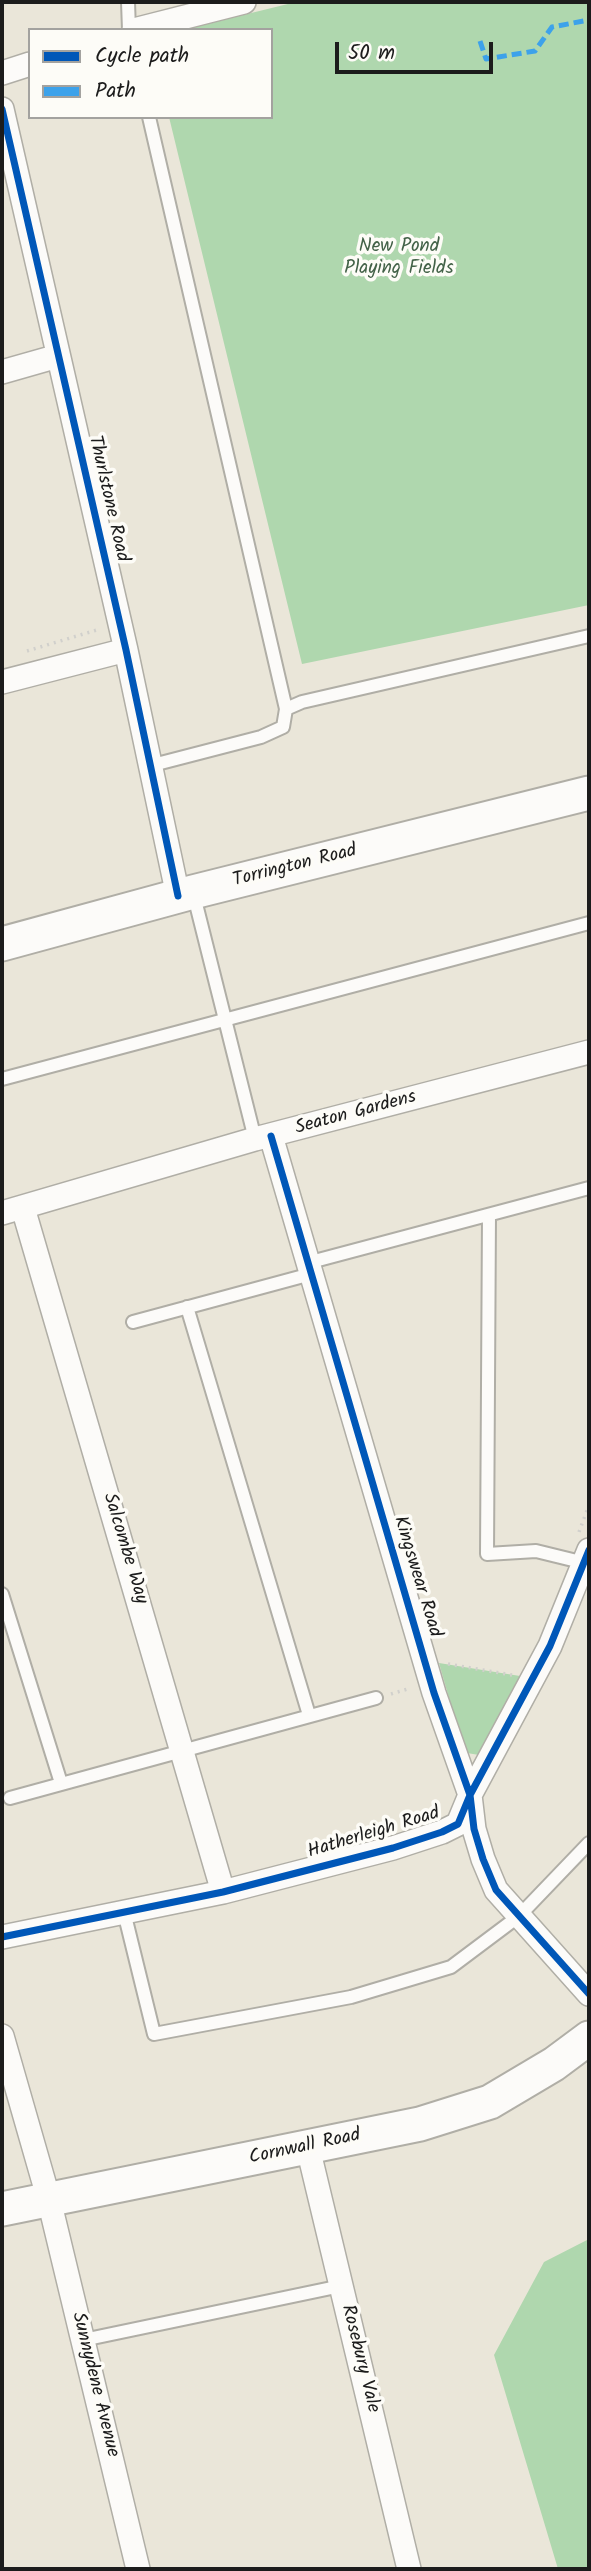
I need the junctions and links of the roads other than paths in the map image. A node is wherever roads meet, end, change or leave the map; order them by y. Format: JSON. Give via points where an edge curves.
{"nodes":[{"id":1,"x":128,"y":2,"type":"edge"},
{"id":2,"x":244,"y":2,"type":"edge"},
{"id":3,"x":132,"y":28,"type":"edge"},
{"id":4,"x":140,"y":28,"type":"edge"},
{"id":5,"x":28,"y":65,"type":"edge"},
{"id":6,"x":2,"y":73,"type":"edge"},
{"id":7,"x":2,"y":109,"type":"edge"},
{"id":8,"x":149,"y":119,"type":"edge"},
{"id":9,"x":58,"y":356,"type":"junction"},
{"id":10,"x":2,"y":372,"type":"edge"},
{"id":11,"x":589,"y":636,"type":"edge"},
{"id":12,"x":126,"y":650,"type":"junction"},
{"id":13,"x":2,"y":682,"type":"edge"},
{"id":14,"x":286,"y":709,"type":"junction"},
{"id":15,"x":149,"y":766,"type":"junction"},
{"id":16,"x":589,"y":793,"type":"edge"},
{"id":17,"x":186,"y":894,"type":"junction"},
{"id":18,"x":589,"y":923,"type":"edge"},
{"id":19,"x":2,"y":944,"type":"edge"},
{"id":20,"x":225,"y":1020,"type":"junction"},
{"id":21,"x":589,"y":1052,"type":"edge"},
{"id":22,"x":2,"y":1079,"type":"edge"},
{"id":23,"x":263,"y":1138,"type":"junction"},
{"id":24,"x":589,"y":1188,"type":"edge"},
{"id":25,"x":12,"y":1211,"type":"edge"},
{"id":26,"x":488,"y":1215,"type":"junction"},
{"id":27,"x":309,"y":1269,"type":"junction"},
{"id":28,"x":187,"y":1307,"type":"junction"},
{"id":29,"x":133,"y":1322,"type":"dead end"},
{"id":30,"x":581,"y":1557,"type":"edge"},
{"id":31,"x":2,"y":1594,"type":"edge"},
{"id":32,"x":376,"y":1698,"type":"road end"},
{"id":33,"x":309,"y":1715,"type":"junction"},
{"id":34,"x":184,"y":1751,"type":"junction"},
{"id":35,"x":61,"y":1783,"type":"junction"},
{"id":36,"x":470,"y":1795,"type":"junction"},
{"id":37,"x":10,"y":1798,"type":"dead end"},
{"id":38,"x":589,"y":1843,"type":"edge"},
{"id":39,"x":223,"y":1892,"type":"junction"},
{"id":40,"x":124,"y":1912,"type":"junction"},
{"id":41,"x":519,"y":1916,"type":"junction"},
{"id":42,"x":2,"y":1937,"type":"edge"},
{"id":43,"x":589,"y":1994,"type":"edge"},
{"id":44,"x":2,"y":2036,"type":"edge"},
{"id":45,"x":589,"y":2038,"type":"edge"},
{"id":46,"x":7,"y":2070,"type":"edge"},
{"id":47,"x":308,"y":2148,"type":"junction"},
{"id":48,"x":49,"y":2200,"type":"junction"},
{"id":49,"x":2,"y":2210,"type":"edge"},
{"id":50,"x":341,"y":2286,"type":"junction"},
{"id":51,"x":83,"y":2340,"type":"junction"},
{"id":52,"x":138,"y":2569,"type":"edge"},
{"id":53,"x":410,"y":2569,"type":"edge"}],
"edges":[{"from":1,"to":3,"type":"lane"},
{"from":2,"to":4,"type":"street"},
{"from":5,"to":6,"type":"street"},
{"from":7,"to":9,"type":"street","name":"Thurlstone Road"},
{"from":8,"to":14,"type":"lane"},
{"from":9,"to":10,"type":"street"},
{"from":9,"to":12,"type":"street","name":"Thurlstone Road"},
{"from":11,"to":14,"type":"lane"},
{"from":12,"to":13,"type":"street"},
{"from":12,"to":15,"type":"street","name":"Thurlstone Road"},
{"from":14,"to":15,"type":"lane","via":[[283,727],[261,737]]},
{"from":15,"to":17,"type":"street","name":"Thurlstone Road"},
{"from":16,"to":17,"type":"street","name":"Torrington Road"},
{"from":17,"to":19,"type":"street","name":"Torrington Road"},
{"from":17,"to":20,"type":"lane"},
{"from":18,"to":20,"type":"lane"},
{"from":20,"to":22,"type":"lane"},
{"from":20,"to":23,"type":"lane"},
{"from":21,"to":23,"type":"street","name":"Seaton Gardens"},
{"from":23,"to":25,"type":"street","name":"Seaton Gardens"},
{"from":23,"to":27,"type":"street","name":"Kingswear Road"},
{"from":24,"to":26,"type":"lane"},
{"from":25,"to":34,"type":"street","name":"Salcombe Way"},
{"from":26,"to":27,"type":"lane"},
{"from":26,"to":30,"type":"lane","via":[[486,1554],[536,1551]]},
{"from":27,"to":28,"type":"lane"},
{"from":27,"to":36,"type":"street","name":"Kingswear Road","via":[[430,1680]]},
{"from":28,"to":29,"type":"lane"},
{"from":28,"to":33,"type":"lane"},
{"from":30,"to":36,"type":"street","name":"Hatherleigh Road","via":[[550,1646]]},
{"from":31,"to":35,"type":"lane"},
{"from":32,"to":33,"type":"lane"},
{"from":33,"to":34,"type":"lane"},
{"from":34,"to":35,"type":"lane"},
{"from":34,"to":39,"type":"street","name":"Salcombe Way"},
{"from":35,"to":37,"type":"lane"},
{"from":36,"to":39,"type":"street","name":"Hatherleigh Road","via":[[458,1824],[442,1832]]},
{"from":36,"to":41,"type":"street","name":"Kingswear Road","via":[[483,1859],[496,1890]]},
{"from":38,"to":41,"type":"lane"},
{"from":39,"to":40,"type":"street","name":"Hatherleigh Road"},
{"from":40,"to":41,"type":"lane","via":[[154,2034],[351,1997],[451,1967]]},
{"from":40,"to":42,"type":"street","name":"Hatherleigh Road"},
{"from":41,"to":43,"type":"street","name":"Kingswear Road"},
{"from":44,"to":46,"type":"street","name":"Sunnydene Avenue"},
{"from":45,"to":47,"type":"street","name":"Cornwall Road","via":[[490,2102],[420,2124]]},
{"from":46,"to":48,"type":"street","name":"Sunnydene Avenue"},
{"from":47,"to":48,"type":"street","name":"Cornwall Road"},
{"from":47,"to":50,"type":"street","name":"Rosebury Vale"},
{"from":48,"to":49,"type":"street","name":"Cornwall Road"},
{"from":48,"to":51,"type":"street","name":"Sunnydene Avenue"},
{"from":50,"to":51,"type":"lane"},
{"from":50,"to":53,"type":"street","name":"Rosebury Vale"},
{"from":51,"to":52,"type":"street","name":"Sunnydene Avenue"}]}
